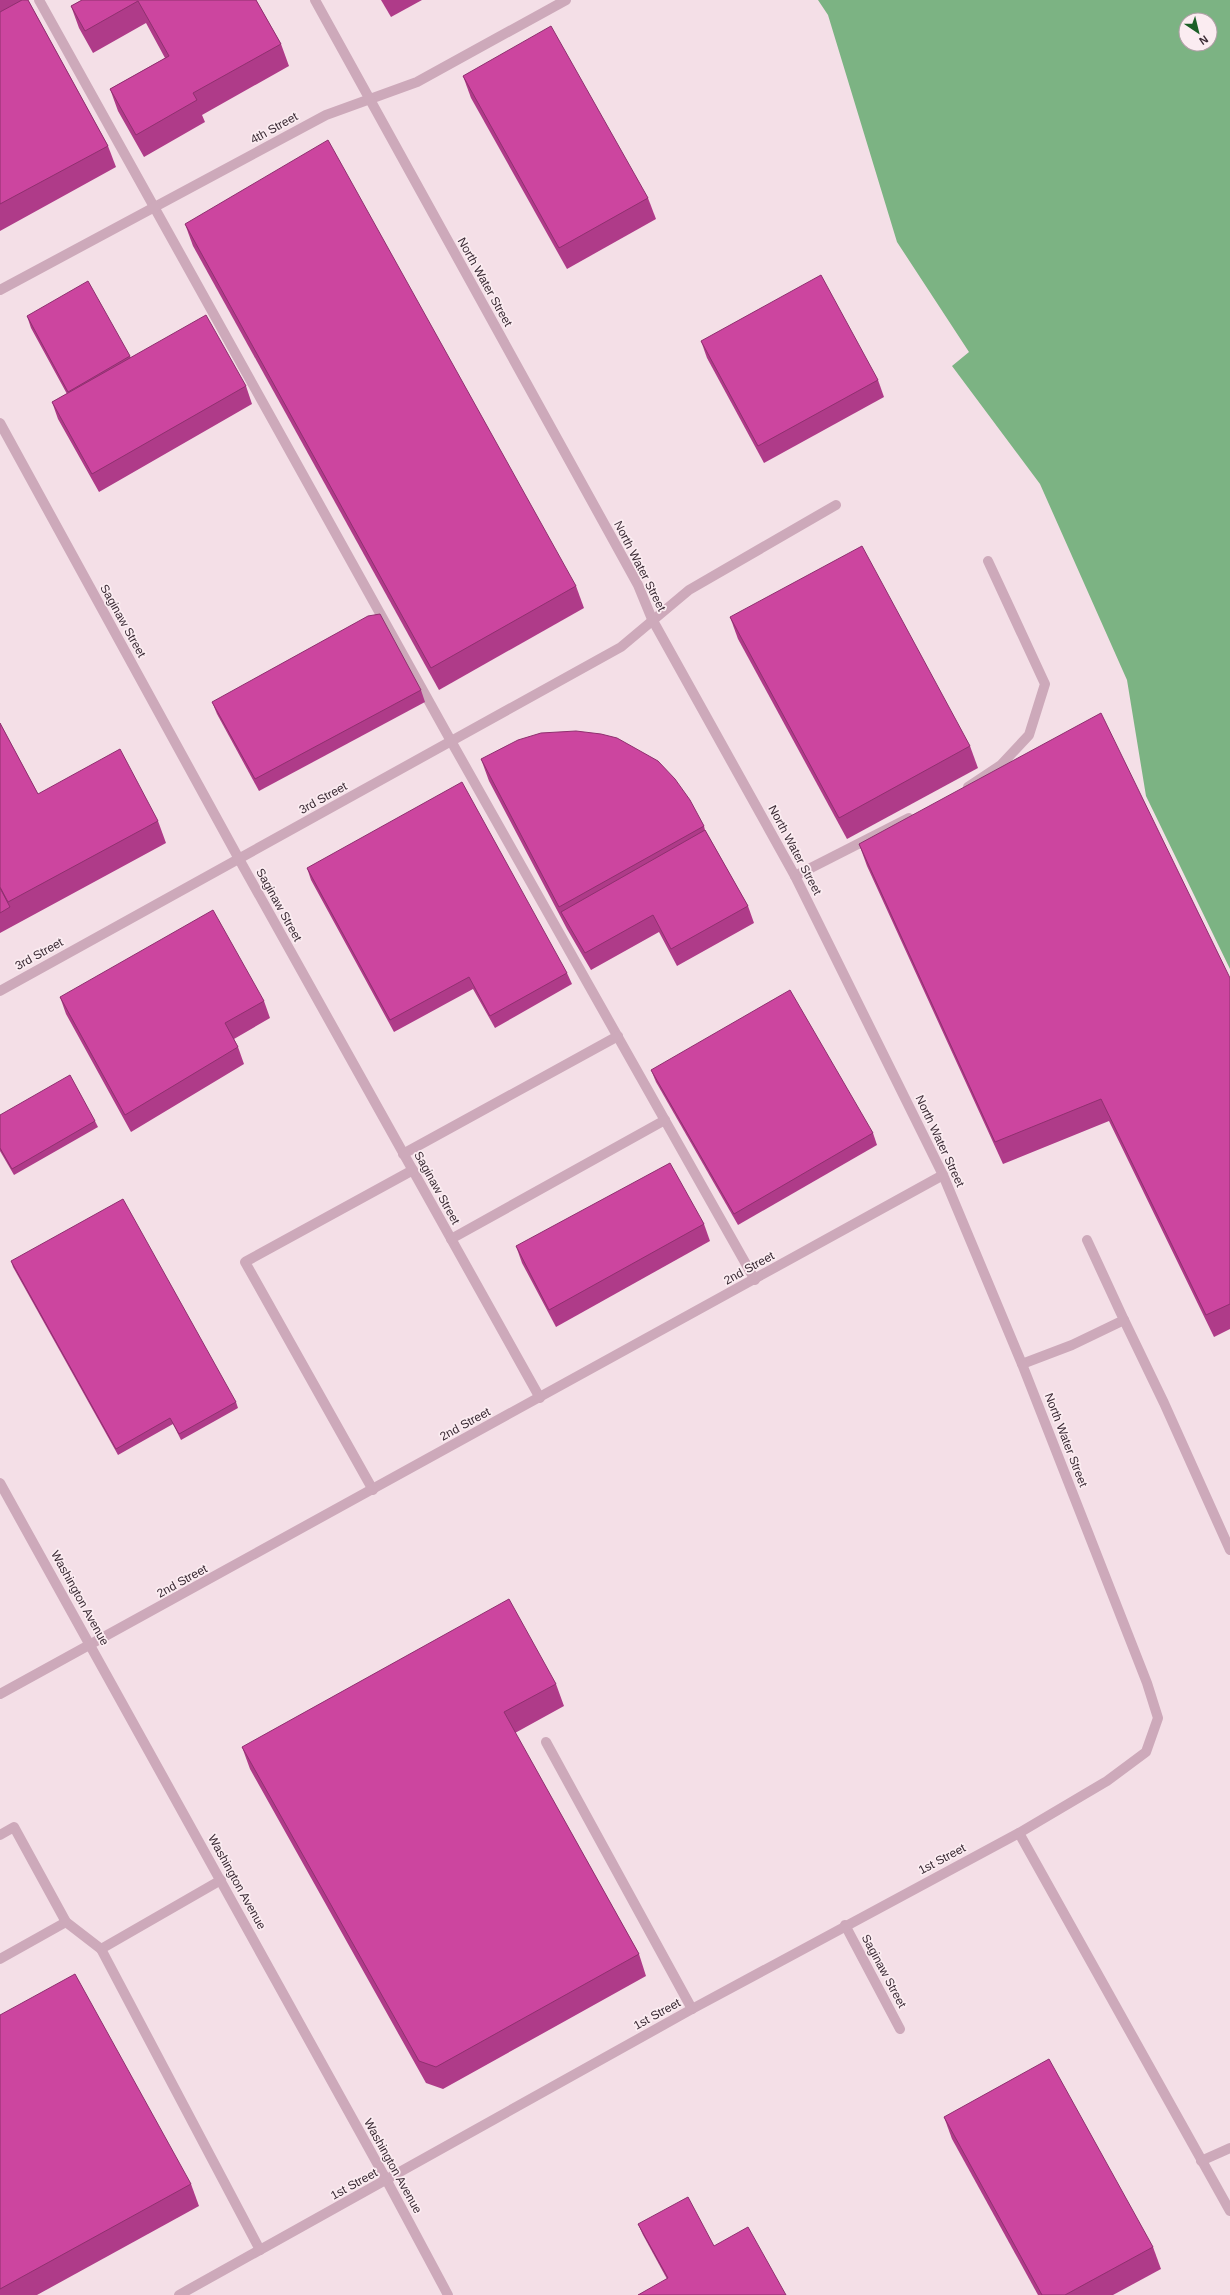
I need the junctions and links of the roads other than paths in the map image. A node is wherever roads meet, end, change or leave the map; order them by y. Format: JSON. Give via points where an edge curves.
{"nodes":[{"id":1,"x":39,"y":0,"type":"edge"},
{"id":2,"x":315,"y":0,"type":"edge"},
{"id":3,"x":566,"y":0,"type":"edge"},
{"id":4,"x":369,"y":100,"type":"junction"},
{"id":5,"x":154,"y":208,"type":"junction"},
{"id":6,"x":0,"y":290,"type":"edge"},
{"id":7,"x":0,"y":423,"type":"edge"},
{"id":8,"x":836,"y":506,"type":"dead end"},
{"id":9,"x":988,"y":561,"type":"dead end"},
{"id":10,"x":652,"y":619,"type":"junction"},
{"id":11,"x":452,"y":741,"type":"junction"},
{"id":12,"x":961,"y":791,"type":"edge"},
{"id":13,"x":919,"y":812,"type":"edge"},
{"id":14,"x":239,"y":859,"type":"junction"},
{"id":15,"x":795,"y":876,"type":"junction"},
{"id":16,"x":0,"y":991,"type":"edge"},
{"id":17,"x":618,"y":1036,"type":"junction"},
{"id":18,"x":665,"y":1120,"type":"junction"},
{"id":19,"x":404,"y":1154,"type":"junction"},
{"id":20,"x":413,"y":1170,"type":"junction"},
{"id":21,"x":943,"y":1175,"type":"junction"},
{"id":22,"x":451,"y":1239,"type":"junction"},
{"id":23,"x":1087,"y":1240,"type":"dead end"},
{"id":24,"x":755,"y":1280,"type":"junction"},
{"id":25,"x":1124,"y":1320,"type":"junction"},
{"id":26,"x":1022,"y":1364,"type":"junction"},
{"id":27,"x":540,"y":1398,"type":"junction"},
{"id":28,"x":1,"y":1486,"type":"edge"},
{"id":29,"x":373,"y":1490,"type":"junction"},
{"id":30,"x":1230,"y":1550,"type":"edge"},
{"id":31,"x":91,"y":1645,"type":"junction"},
{"id":32,"x":0,"y":1694,"type":"edge"},
{"id":33,"x":546,"y":1742,"type":"dead end"},
{"id":34,"x":1146,"y":1752,"type":"joint"},
{"id":35,"x":1019,"y":1833,"type":"junction"},
{"id":36,"x":0,"y":1835,"type":"edge"},
{"id":37,"x":221,"y":1880,"type":"junction"},
{"id":38,"x":66,"y":1922,"type":"junction"},
{"id":39,"x":846,"y":1925,"type":"junction"},
{"id":40,"x":101,"y":1950,"type":"junction"},
{"id":41,"x":0,"y":1959,"type":"edge"},
{"id":42,"x":692,"y":2009,"type":"junction"},
{"id":43,"x":900,"y":2029,"type":"dead end"},
{"id":44,"x":1230,"y":2148,"type":"edge"},
{"id":45,"x":1201,"y":2161,"type":"junction"},
{"id":46,"x":387,"y":2181,"type":"junction"},
{"id":47,"x":1230,"y":2211,"type":"edge"},
{"id":48,"x":260,"y":2250,"type":"junction"},
{"id":49,"x":179,"y":2295,"type":"edge"},
{"id":50,"x":448,"y":2295,"type":"edge"}],
"edges":[{"from":1,"to":5,"type":"street"},
{"from":2,"to":4,"type":"street","name":"North Water Street"},
{"from":3,"to":4,"type":"street","name":"4th Street","via":[[417,82]]},
{"from":4,"to":5,"type":"street","name":"4th Street","via":[[326,115]]},
{"from":4,"to":10,"type":"street","name":"North Water Street","via":[[634,578]]},
{"from":5,"to":6,"type":"street","name":"4th Street"},
{"from":5,"to":11,"type":"street"},
{"from":7,"to":14,"type":"street","name":"Saginaw Street"},
{"from":8,"to":10,"type":"street","name":"3rd Street","via":[[689,590]]},
{"from":9,"to":12,"type":"street","via":[[1045,684],[1029,735],[1001,765]]},
{"from":10,"to":11,"type":"street","name":"3rd Street","via":[[621,647]]},
{"from":10,"to":15,"type":"street","name":"North Water Street"},
{"from":11,"to":14,"type":"street","name":"3rd Street"},
{"from":11,"to":17,"type":"street"},
{"from":13,"to":15,"type":"street"},
{"from":14,"to":16,"type":"street","name":"3rd Street"},
{"from":14,"to":19,"type":"street","name":"Saginaw Street"},
{"from":15,"to":21,"type":"street","name":"North Water Street"},
{"from":17,"to":18,"type":"street"},
{"from":17,"to":19,"type":"street"},
{"from":18,"to":22,"type":"street"},
{"from":18,"to":24,"type":"street"},
{"from":19,"to":20,"type":"street","name":"Saginaw Street"},
{"from":20,"to":22,"type":"street","name":"Saginaw Street"},
{"from":20,"to":29,"type":"street","via":[[245,1262]]},
{"from":21,"to":24,"type":"street","name":"2nd Street"},
{"from":21,"to":26,"type":"street","name":"North Water Street"},
{"from":22,"to":27,"type":"street","name":"Saginaw Street"},
{"from":23,"to":25,"type":"street"},
{"from":24,"to":27,"type":"street","name":"2nd Street"},
{"from":25,"to":26,"type":"street","via":[[1072,1345]]},
{"from":25,"to":30,"type":"street"},
{"from":26,"to":34,"type":"street","name":"North Water Street","via":[[1147,1683],[1158,1718]]},
{"from":27,"to":29,"type":"street","name":"2nd Street"},
{"from":28,"to":31,"type":"street","name":"Washington Avenue"},
{"from":29,"to":31,"type":"street","name":"2nd Street"},
{"from":31,"to":32,"type":"street","name":"2nd Street"},
{"from":31,"to":37,"type":"street","name":"Washington Avenue"},
{"from":33,"to":42,"type":"street"},
{"from":34,"to":35,"type":"street","name":"1st Street","via":[[1107,1782]]},
{"from":35,"to":39,"type":"street","name":"1st Street"},
{"from":35,"to":45,"type":"street"},
{"from":36,"to":38,"type":"street","via":[[14,1827]]},
{"from":37,"to":40,"type":"street"},
{"from":37,"to":46,"type":"street","name":"Washington Avenue"},
{"from":38,"to":40,"type":"street"},
{"from":38,"to":41,"type":"street"},
{"from":39,"to":42,"type":"street","name":"1st Street"},
{"from":39,"to":43,"type":"street","name":"Saginaw Street"},
{"from":40,"to":48,"type":"street"},
{"from":42,"to":46,"type":"street","name":"1st Street"},
{"from":44,"to":45,"type":"street"},
{"from":45,"to":47,"type":"street"},
{"from":46,"to":48,"type":"street","name":"1st Street"},
{"from":46,"to":50,"type":"street","name":"Washington Avenue"},
{"from":48,"to":49,"type":"street","name":"1st Street"}]}
